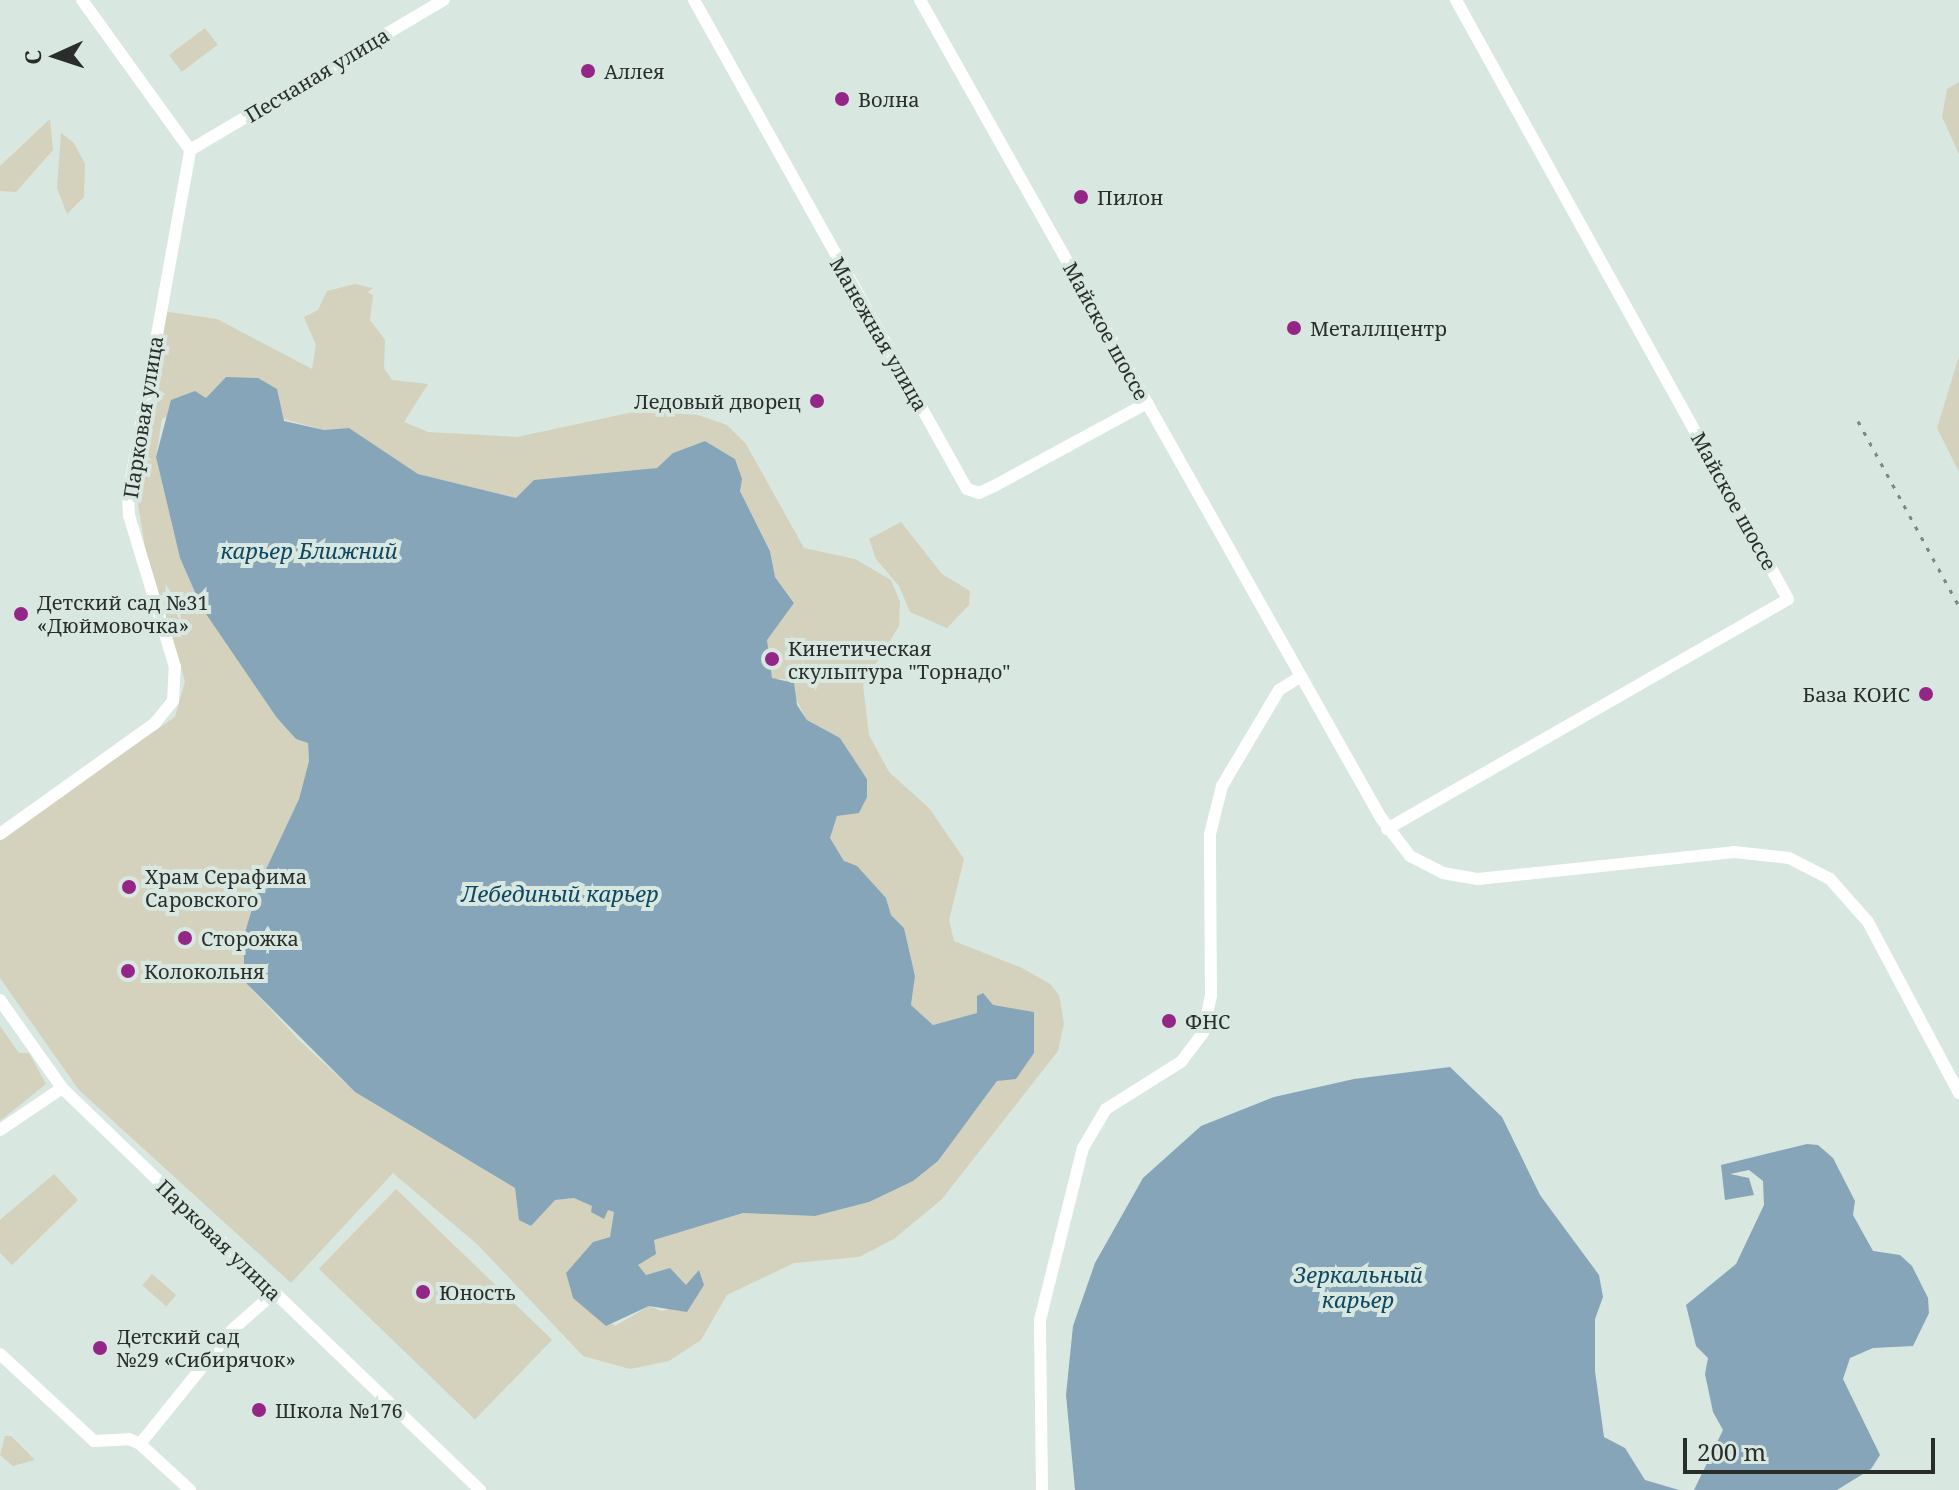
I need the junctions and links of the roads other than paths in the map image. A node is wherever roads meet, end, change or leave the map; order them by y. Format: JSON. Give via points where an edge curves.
{"nodes":[{"id":1,"x":82,"y":0,"type":"edge"},
{"id":2,"x":444,"y":0,"type":"edge"},
{"id":3,"x":694,"y":0,"type":"edge"},
{"id":4,"x":920,"y":0,"type":"edge"},
{"id":5,"x":1456,"y":0,"type":"edge"},
{"id":6,"x":190,"y":150,"type":"junction"},
{"id":7,"x":1147,"y":403,"type":"junction"},
{"id":8,"x":1301,"y":676,"type":"junction"},
{"id":9,"x":1387,"y":829,"type":"junction"},
{"id":10,"x":0,"y":834,"type":"edge"},
{"id":11,"x":0,"y":1000,"type":"edge"},
{"id":12,"x":62,"y":1088,"type":"junction"},
{"id":13,"x":1959,"y":1093,"type":"edge"},
{"id":14,"x":0,"y":1130,"type":"edge"},
{"id":15,"x":274,"y":1293,"type":"junction"},
{"id":16,"x":0,"y":1354,"type":"edge"},
{"id":17,"x":140,"y":1444,"type":"junction"},
{"id":18,"x":190,"y":1490,"type":"edge"},
{"id":19,"x":480,"y":1490,"type":"edge"},
{"id":20,"x":1042,"y":1490,"type":"edge"}],
"edges":[{"from":1,"to":6,"type":"street"},
{"from":2,"to":6,"type":"street","name":"Песчаная улица"},
{"from":3,"to":7,"type":"street","name":"Манежная улица","via":[[967,489],[979,493],[996,485]]},
{"from":4,"to":7,"type":"street","name":"Майское шоссе"},
{"from":5,"to":9,"type":"street","name":"Майское шоссе","via":[[1788,599]]},
{"from":6,"to":10,"type":"street","name":"Парковая улица","via":[[128,496],[129,516],[175,667],[173,701],[155,723]]},
{"from":7,"to":8,"type":"street","name":"Майское шоссе"},
{"from":8,"to":9,"type":"street","name":"Майское шоссе"},
{"from":8,"to":20,"type":"street","via":[[1279,690],[1222,786],[1210,834],[1211,996],[1203,1033],[1181,1062],[1106,1109],[1083,1148],[1040,1320]]},
{"from":9,"to":13,"type":"street","name":"Майское шоссе","via":[[1410,856],[1459,878],[1734,852],[1789,858],[1830,879],[1868,922]]},
{"from":11,"to":12,"type":"street","name":"Парковая улица"},
{"from":12,"to":14,"type":"street"},
{"from":12,"to":15,"type":"street","name":"Парковая улица"},
{"from":15,"to":17,"type":"street","via":[[232,1330]]},
{"from":15,"to":19,"type":"street","name":"Парковая улица"},
{"from":16,"to":17,"type":"street","via":[[94,1441],[129,1439]]},
{"from":17,"to":18,"type":"street"}]}
